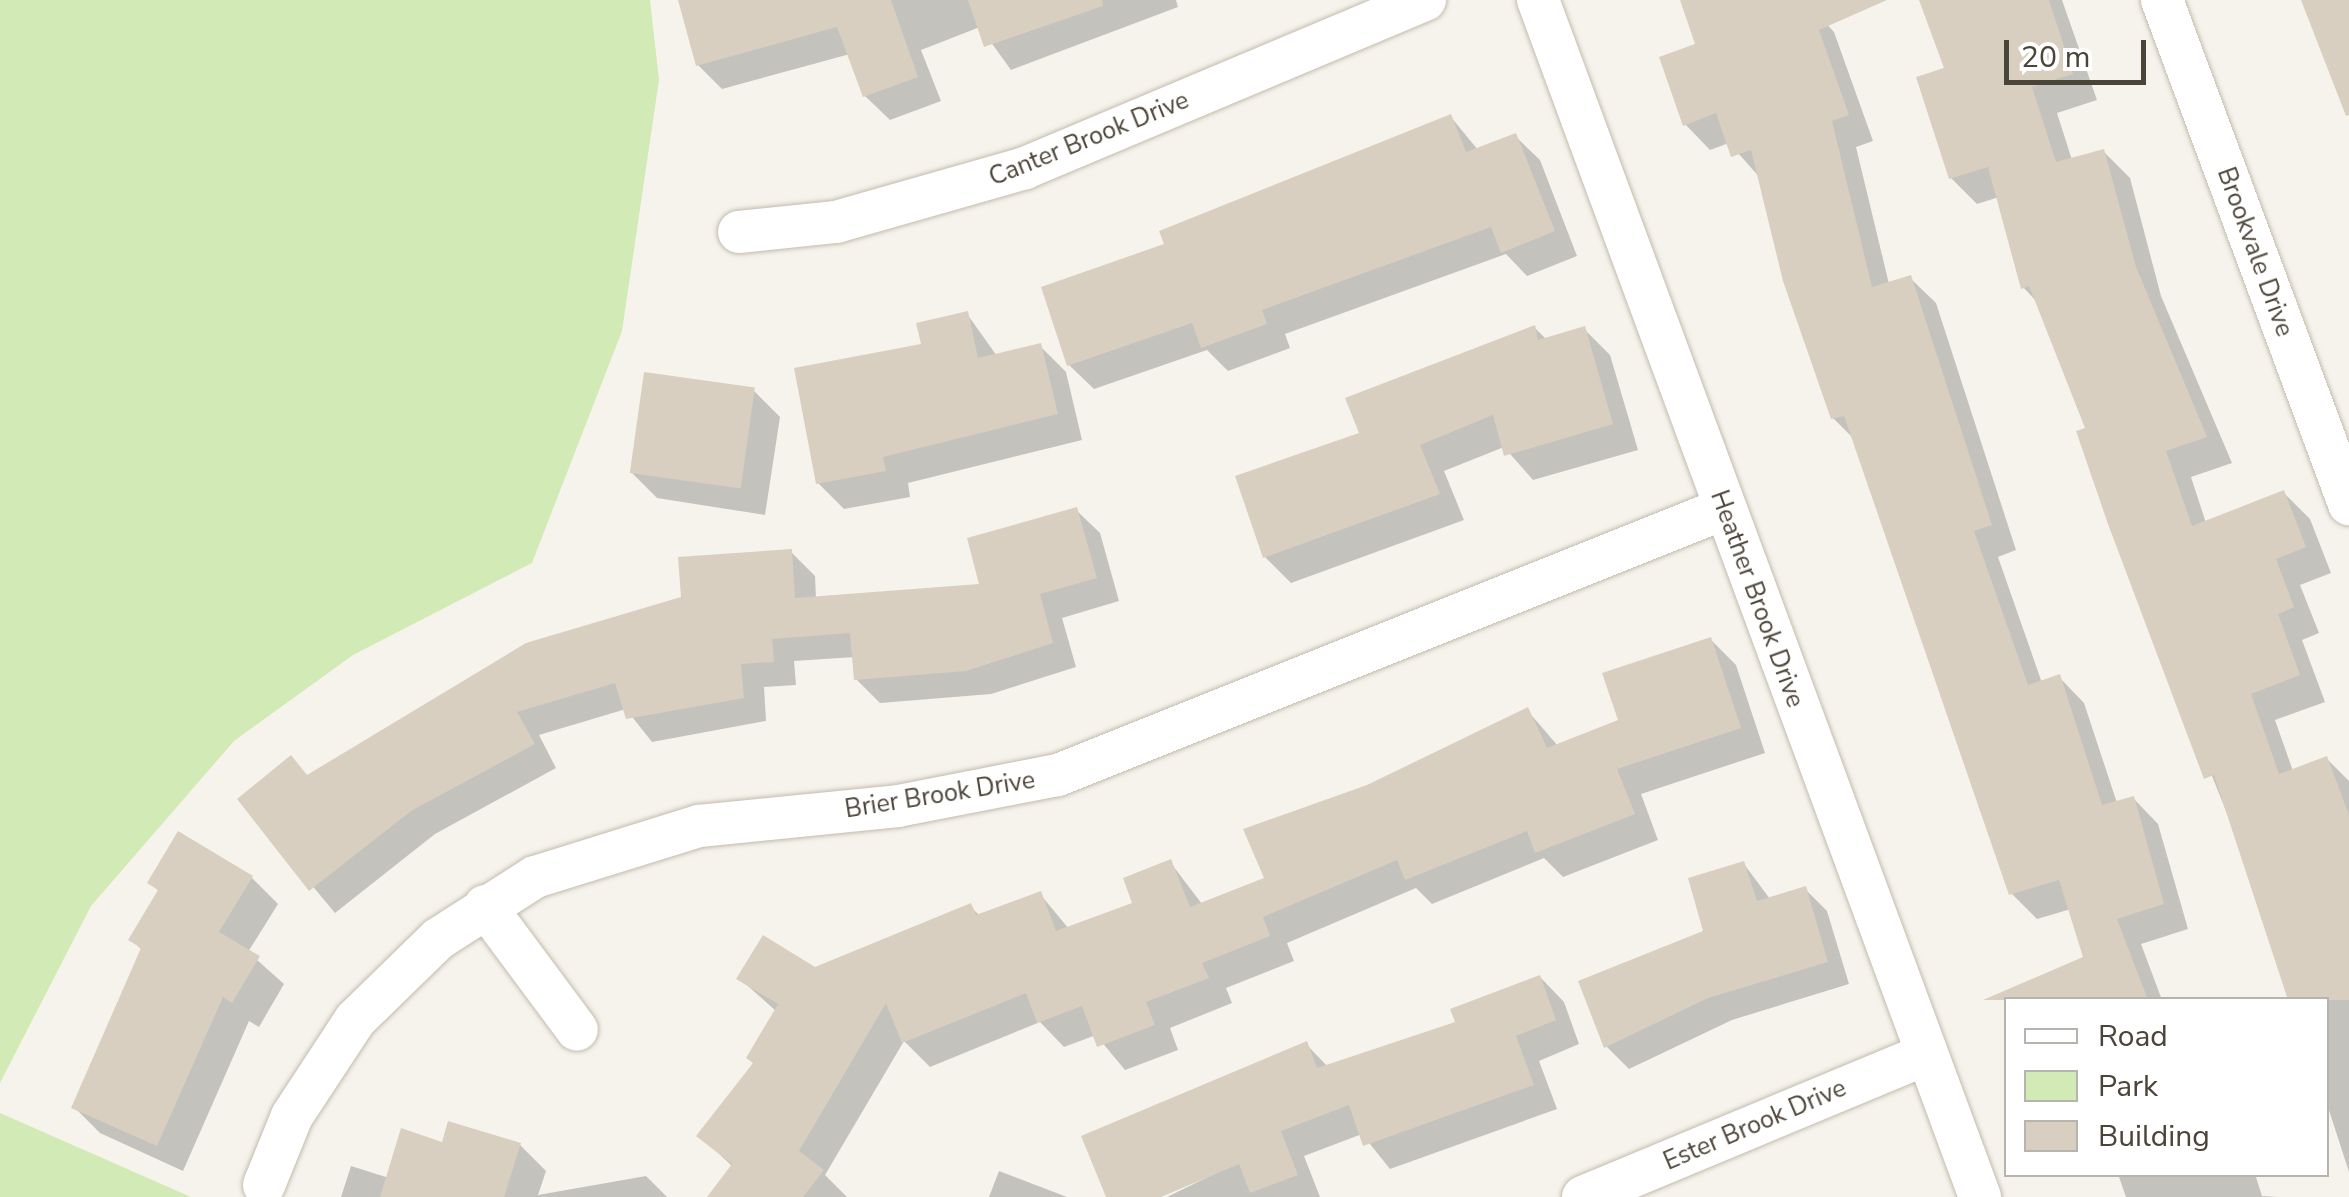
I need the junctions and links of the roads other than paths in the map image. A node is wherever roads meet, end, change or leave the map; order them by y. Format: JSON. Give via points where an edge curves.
{"nodes":[{"id":1,"x":1425,"y":0,"type":"edge"},
{"id":2,"x":1538,"y":0,"type":"edge"},
{"id":3,"x":2162,"y":0,"type":"edge"},
{"id":4,"x":739,"y":232,"type":"dead end"},
{"id":5,"x":2349,"y":504,"type":"edge"},
{"id":6,"x":1723,"y":509,"type":"junction"},
{"id":7,"x":485,"y":906,"type":"junction"},
{"id":8,"x":578,"y":1030,"type":"dead end"},
{"id":9,"x":1926,"y":1054,"type":"junction"},
{"id":10,"x":264,"y":1185,"type":"dead end"},
{"id":11,"x":1583,"y":1197,"type":"edge"},
{"id":12,"x":1980,"y":1197,"type":"edge"}],
"edges":[{"from":1,"to":4,"type":"street","name":"Canter Brook Drive","via":[[1025,168],[868,214]]},
{"from":2,"to":6,"type":"street","name":"Heather Brook Drive"},
{"from":3,"to":5,"type":"street","name":"Brookvale Drive"},
{"from":6,"to":7,"type":"street","name":"Brier Brook Drive","via":[[1058,775],[898,806],[643,838]]},
{"from":6,"to":9,"type":"street","name":"Heather Brook Drive"},
{"from":7,"to":8,"type":"street"},
{"from":7,"to":10,"type":"street","name":"Brier Brook Drive","via":[[355,1020],[292,1116]]},
{"from":9,"to":11,"type":"street","name":"Ester Brook Drive"},
{"from":9,"to":12,"type":"street","name":"Heather Brook Drive"}]}
